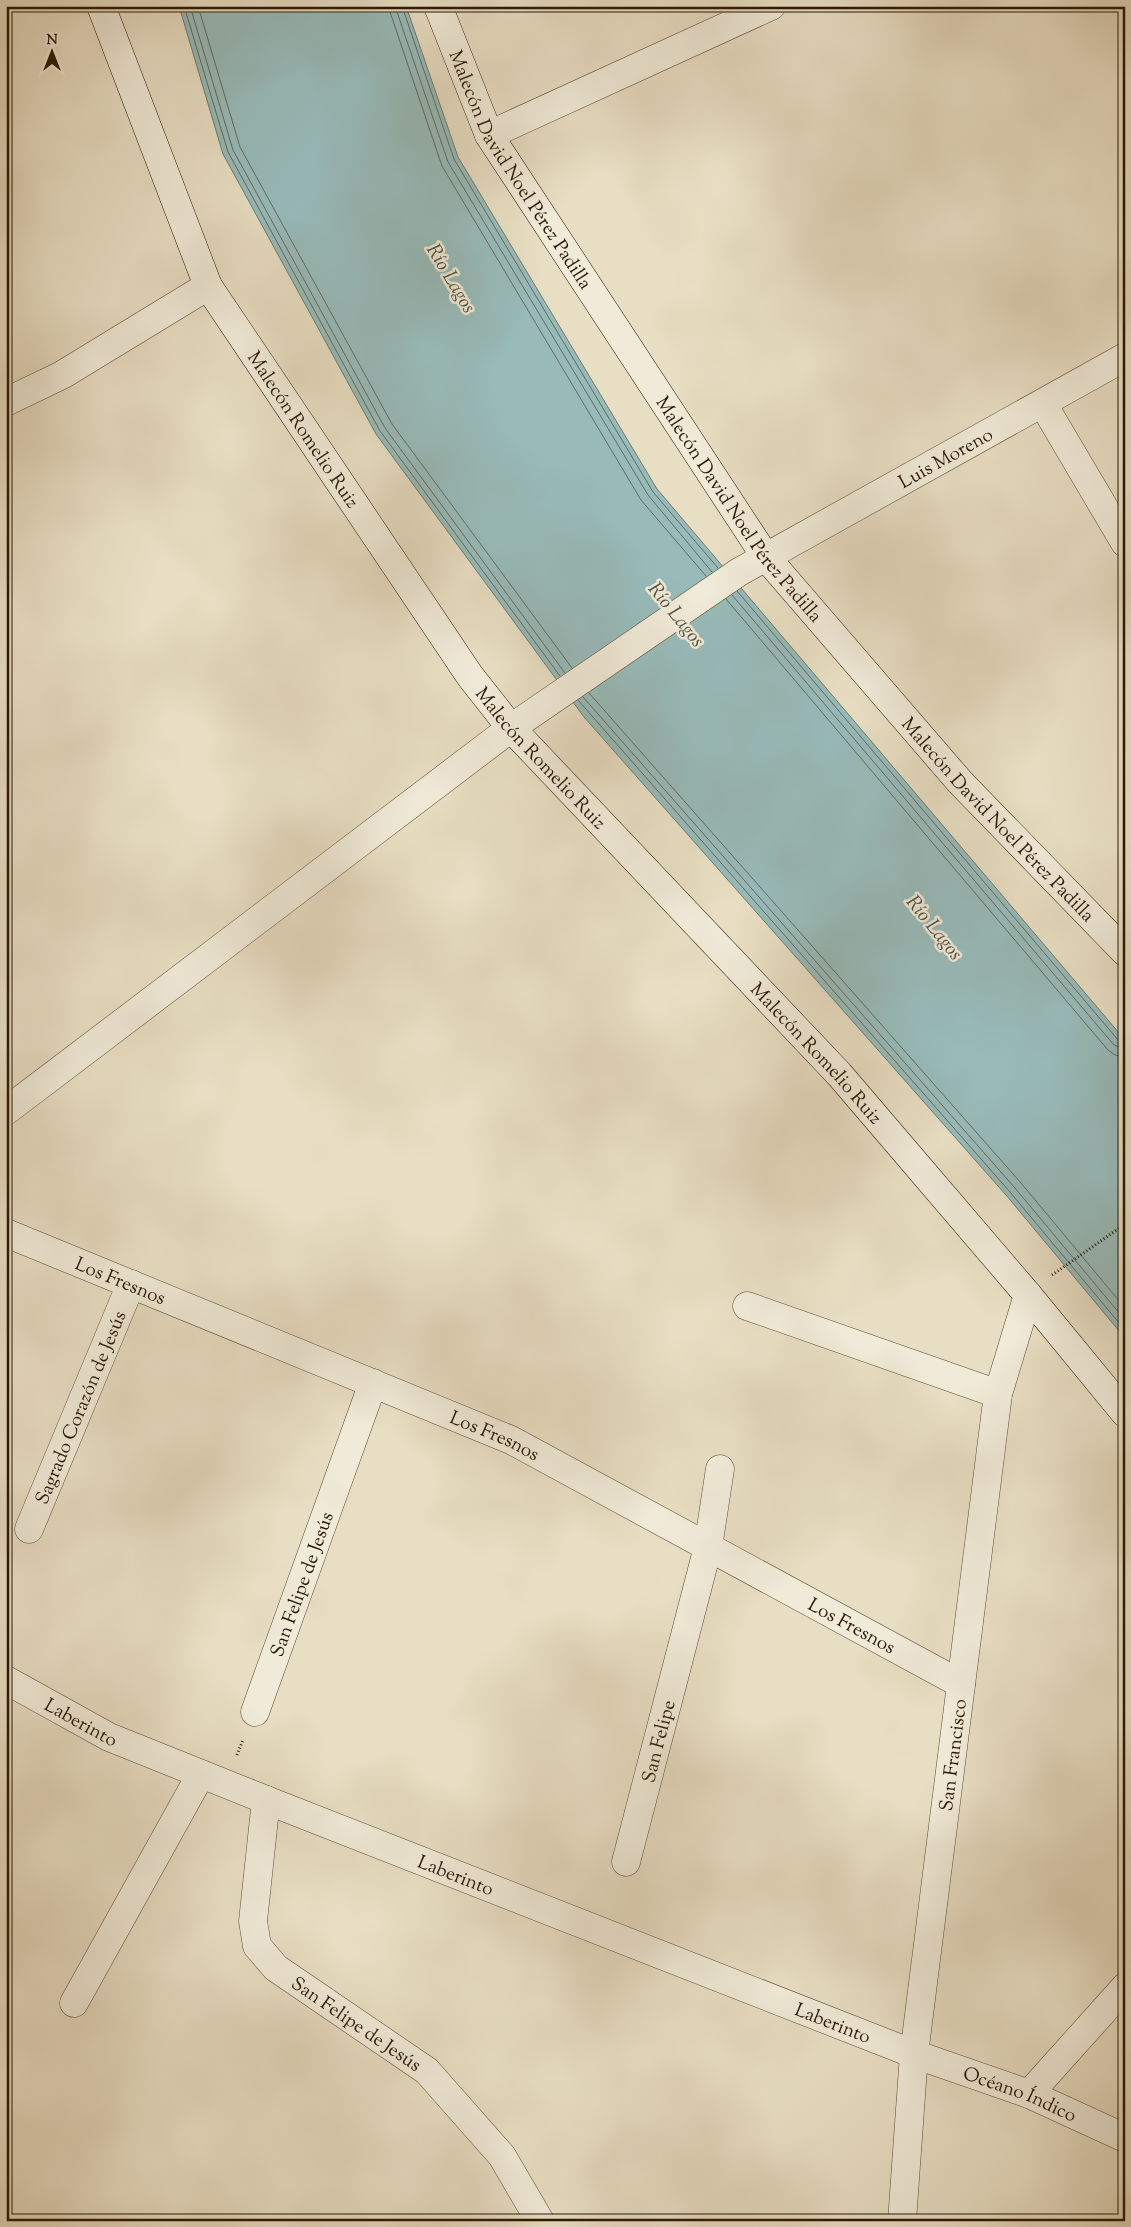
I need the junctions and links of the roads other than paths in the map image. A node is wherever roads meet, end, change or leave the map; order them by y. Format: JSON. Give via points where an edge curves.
{"nodes":[{"id":1,"x":101,"y":6,"type":"edge"},
{"id":2,"x":438,"y":6,"type":"edge"},
{"id":3,"x":772,"y":6,"type":"edge"},
{"id":4,"x":489,"y":135,"type":"junction"},
{"id":5,"x":208,"y":286,"type":"junction"},
{"id":6,"x":1125,"y":357,"type":"edge"},
{"id":7,"x":6,"y":402,"type":"edge"},
{"id":8,"x":1043,"y":404,"type":"junction"},
{"id":9,"x":1125,"y":543,"type":"edge"},
{"id":10,"x":765,"y":556,"type":"junction"},
{"id":11,"x":510,"y":728,"type":"junction"},
{"id":12,"x":1125,"y":952,"type":"edge"},
{"id":13,"x":6,"y":1110,"type":"edge"},
{"id":14,"x":6,"y":1233,"type":"edge"},
{"id":15,"x":130,"y":1284,"type":"junction"},
{"id":16,"x":1028,"y":1295,"type":"junction"},
{"id":17,"x":747,"y":1306,"type":"dead end"},
{"id":18,"x":373,"y":1383,"type":"junction"},
{"id":19,"x":998,"y":1394,"type":"junction"},
{"id":20,"x":1125,"y":1413,"type":"edge"},
{"id":21,"x":720,"y":1468,"type":"dead end"},
{"id":22,"x":29,"y":1529,"type":"dead end"},
{"id":23,"x":708,"y":1547,"type":"junction"},
{"id":24,"x":6,"y":1680,"type":"edge"},
{"id":25,"x":961,"y":1684,"type":"junction"},
{"id":26,"x":255,"y":1712,"type":"road end"},
{"id":27,"x":213,"y":1778,"type":"junction"},
{"id":28,"x":266,"y":1800,"type":"junction"},
{"id":29,"x":626,"y":1862,"type":"dead end"},
{"id":30,"x":1125,"y":1987,"type":"edge"},
{"id":31,"x":74,"y":2003,"type":"dead end"},
{"id":32,"x":914,"y":2054,"type":"junction"},
{"id":33,"x":1029,"y":2094,"type":"junction"},
{"id":34,"x":1125,"y":2138,"type":"edge"},
{"id":35,"x":540,"y":2221,"type":"edge"},
{"id":36,"x":902,"y":2221,"type":"edge"}],
"edges":[{"from":1,"to":5,"type":"street","name":"Malecón Romelio Ruiz"},
{"from":2,"to":4,"type":"street","name":"Malecón David Noel Pérez Padilla"},
{"from":3,"to":4,"type":"street"},
{"from":4,"to":10,"type":"street","name":"Malecón David Noel Pérez Padilla"},
{"from":5,"to":7,"type":"street","via":[[62,375]]},
{"from":5,"to":11,"type":"street","name":"Malecón Romelio Ruiz","via":[[470,676]]},
{"from":6,"to":8,"type":"street","name":"Luis Moreno"},
{"from":8,"to":9,"type":"street"},
{"from":8,"to":10,"type":"street","name":"Luis Moreno"},
{"from":10,"to":11,"type":"street","name":"Luis Moreno"},
{"from":10,"to":12,"type":"street","name":"Malecón David Noel Pérez Padilla","via":[[960,782]]},
{"from":11,"to":13,"type":"street","name":"Luis Moreno"},
{"from":11,"to":16,"type":"street","name":"Malecón Romelio Ruiz","via":[[839,1074]]},
{"from":14,"to":15,"type":"street","name":"Los Fresnos"},
{"from":15,"to":18,"type":"street","name":"Los Fresnos"},
{"from":15,"to":22,"type":"street","name":"Sagrado Corazón de Jesús"},
{"from":16,"to":19,"type":"street","name":"San Francisco"},
{"from":16,"to":20,"type":"street","name":"Malecón Romelio Ruiz"},
{"from":17,"to":19,"type":"street"},
{"from":18,"to":23,"type":"street","name":"Los Fresnos","via":[[510,1440]]},
{"from":18,"to":26,"type":"street","name":"San Felipe de Jesús"},
{"from":19,"to":25,"type":"street","name":"San Francisco"},
{"from":21,"to":23,"type":"street","name":"San Felipe"},
{"from":23,"to":25,"type":"street","name":"Los Fresnos"},
{"from":23,"to":29,"type":"street","name":"San Felipe"},
{"from":24,"to":27,"type":"street","name":"Laberinto","via":[[109,1737]]},
{"from":25,"to":32,"type":"street","name":"San Francisco"},
{"from":27,"to":28,"type":"street","name":"Laberinto"},
{"from":27,"to":31,"type":"street"},
{"from":28,"to":32,"type":"street","name":"Laberinto"},
{"from":28,"to":35,"type":"street","name":"San Felipe de Jesús","via":[[253,1921],[257,1946],[276,1968],[427,2071],[502,2156]]},
{"from":30,"to":33,"type":"street"},
{"from":32,"to":33,"type":"street","name":"Océano Índico"},
{"from":32,"to":36,"type":"street","name":"San Francisco"},
{"from":33,"to":34,"type":"street","name":"Océano Índico"}]}
